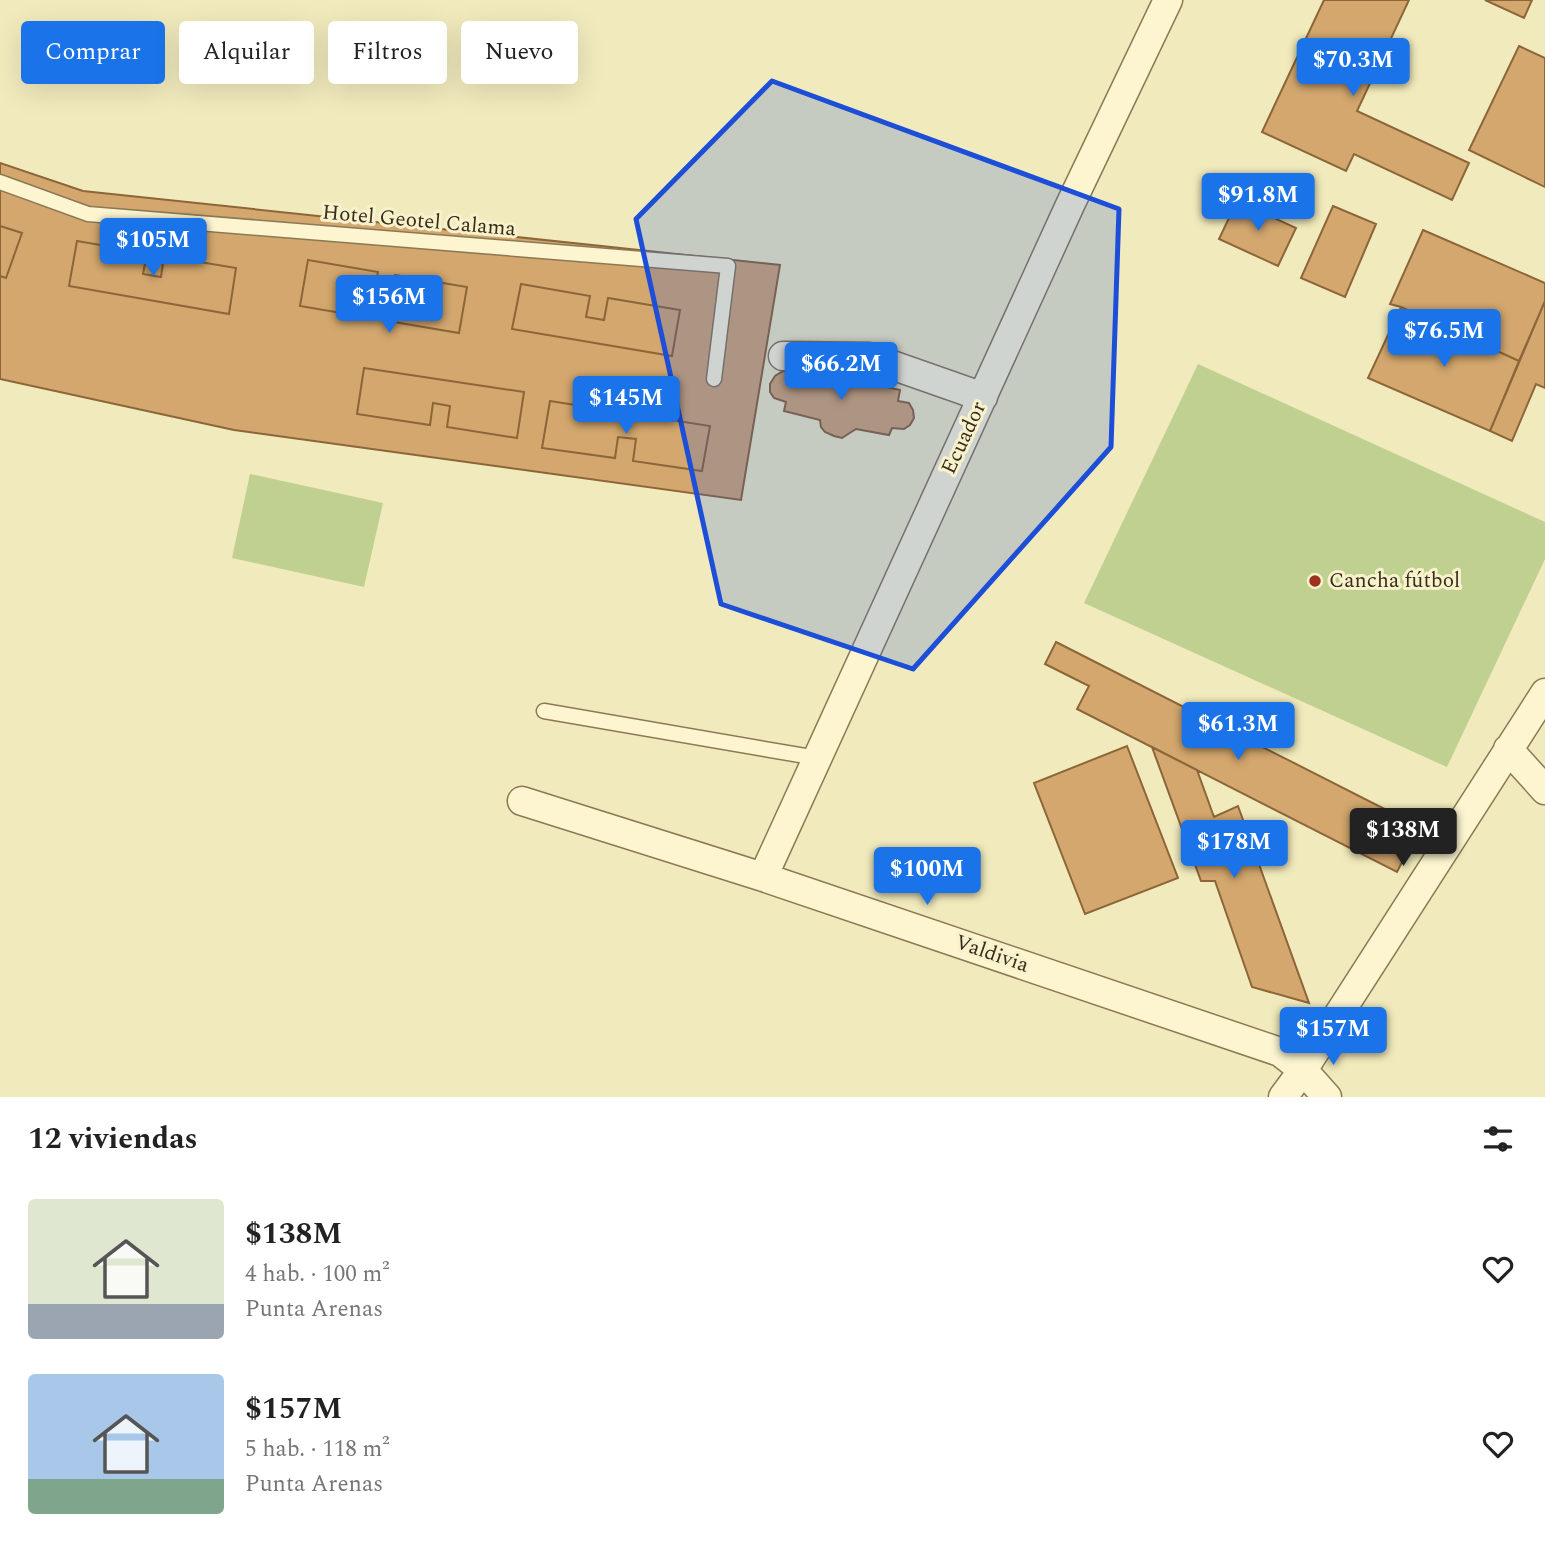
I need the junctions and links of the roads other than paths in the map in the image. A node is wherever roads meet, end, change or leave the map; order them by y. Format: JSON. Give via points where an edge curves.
{"nodes":[{"id":1,"x":1168,"y":0,"type":"edge"},
{"id":2,"x":0,"y":182,"type":"edge"},
{"id":3,"x":783,"y":356,"type":"dead end"},
{"id":4,"x":714,"y":379,"type":"dead end"},
{"id":5,"x":983,"y":397,"type":"junction"},
{"id":6,"x":1545,"y":693,"type":"edge"},
{"id":7,"x":544,"y":711,"type":"dead end"},
{"id":8,"x":1508,"y":750,"type":"junction"},
{"id":9,"x":817,"y":758,"type":"junction"},
{"id":10,"x":1545,"y":790,"type":"edge"},
{"id":11,"x":522,"y":801,"type":"dead end"},
{"id":12,"x":763,"y":877,"type":"junction"},
{"id":13,"x":1303,"y":1070,"type":"junction"},
{"id":14,"x":1283,"y":1097,"type":"edge"},
{"id":15,"x":1327,"y":1097,"type":"edge"}],
"edges":[{"from":1,"to":5,"type":"street","name":"Ecuador"},
{"from":2,"to":4,"type":"lane","name":"Hotel Geotel Calama","via":[[88,214],[728,267]]},
{"from":3,"to":5,"type":"street","via":[[869,357]]},
{"from":5,"to":9,"type":"street","name":"Ecuador"},
{"from":6,"to":8,"type":"street"},
{"from":7,"to":9,"type":"lane"},
{"from":8,"to":10,"type":"street"},
{"from":8,"to":13,"type":"street"},
{"from":9,"to":12,"type":"street","name":"Ecuador"},
{"from":11,"to":12,"type":"street","name":"Valdivia"},
{"from":12,"to":13,"type":"street","name":"Valdivia","via":[[1280,1052]]},
{"from":13,"to":14,"type":"street"},
{"from":13,"to":15,"type":"street","name":"Valdivia"}]}
